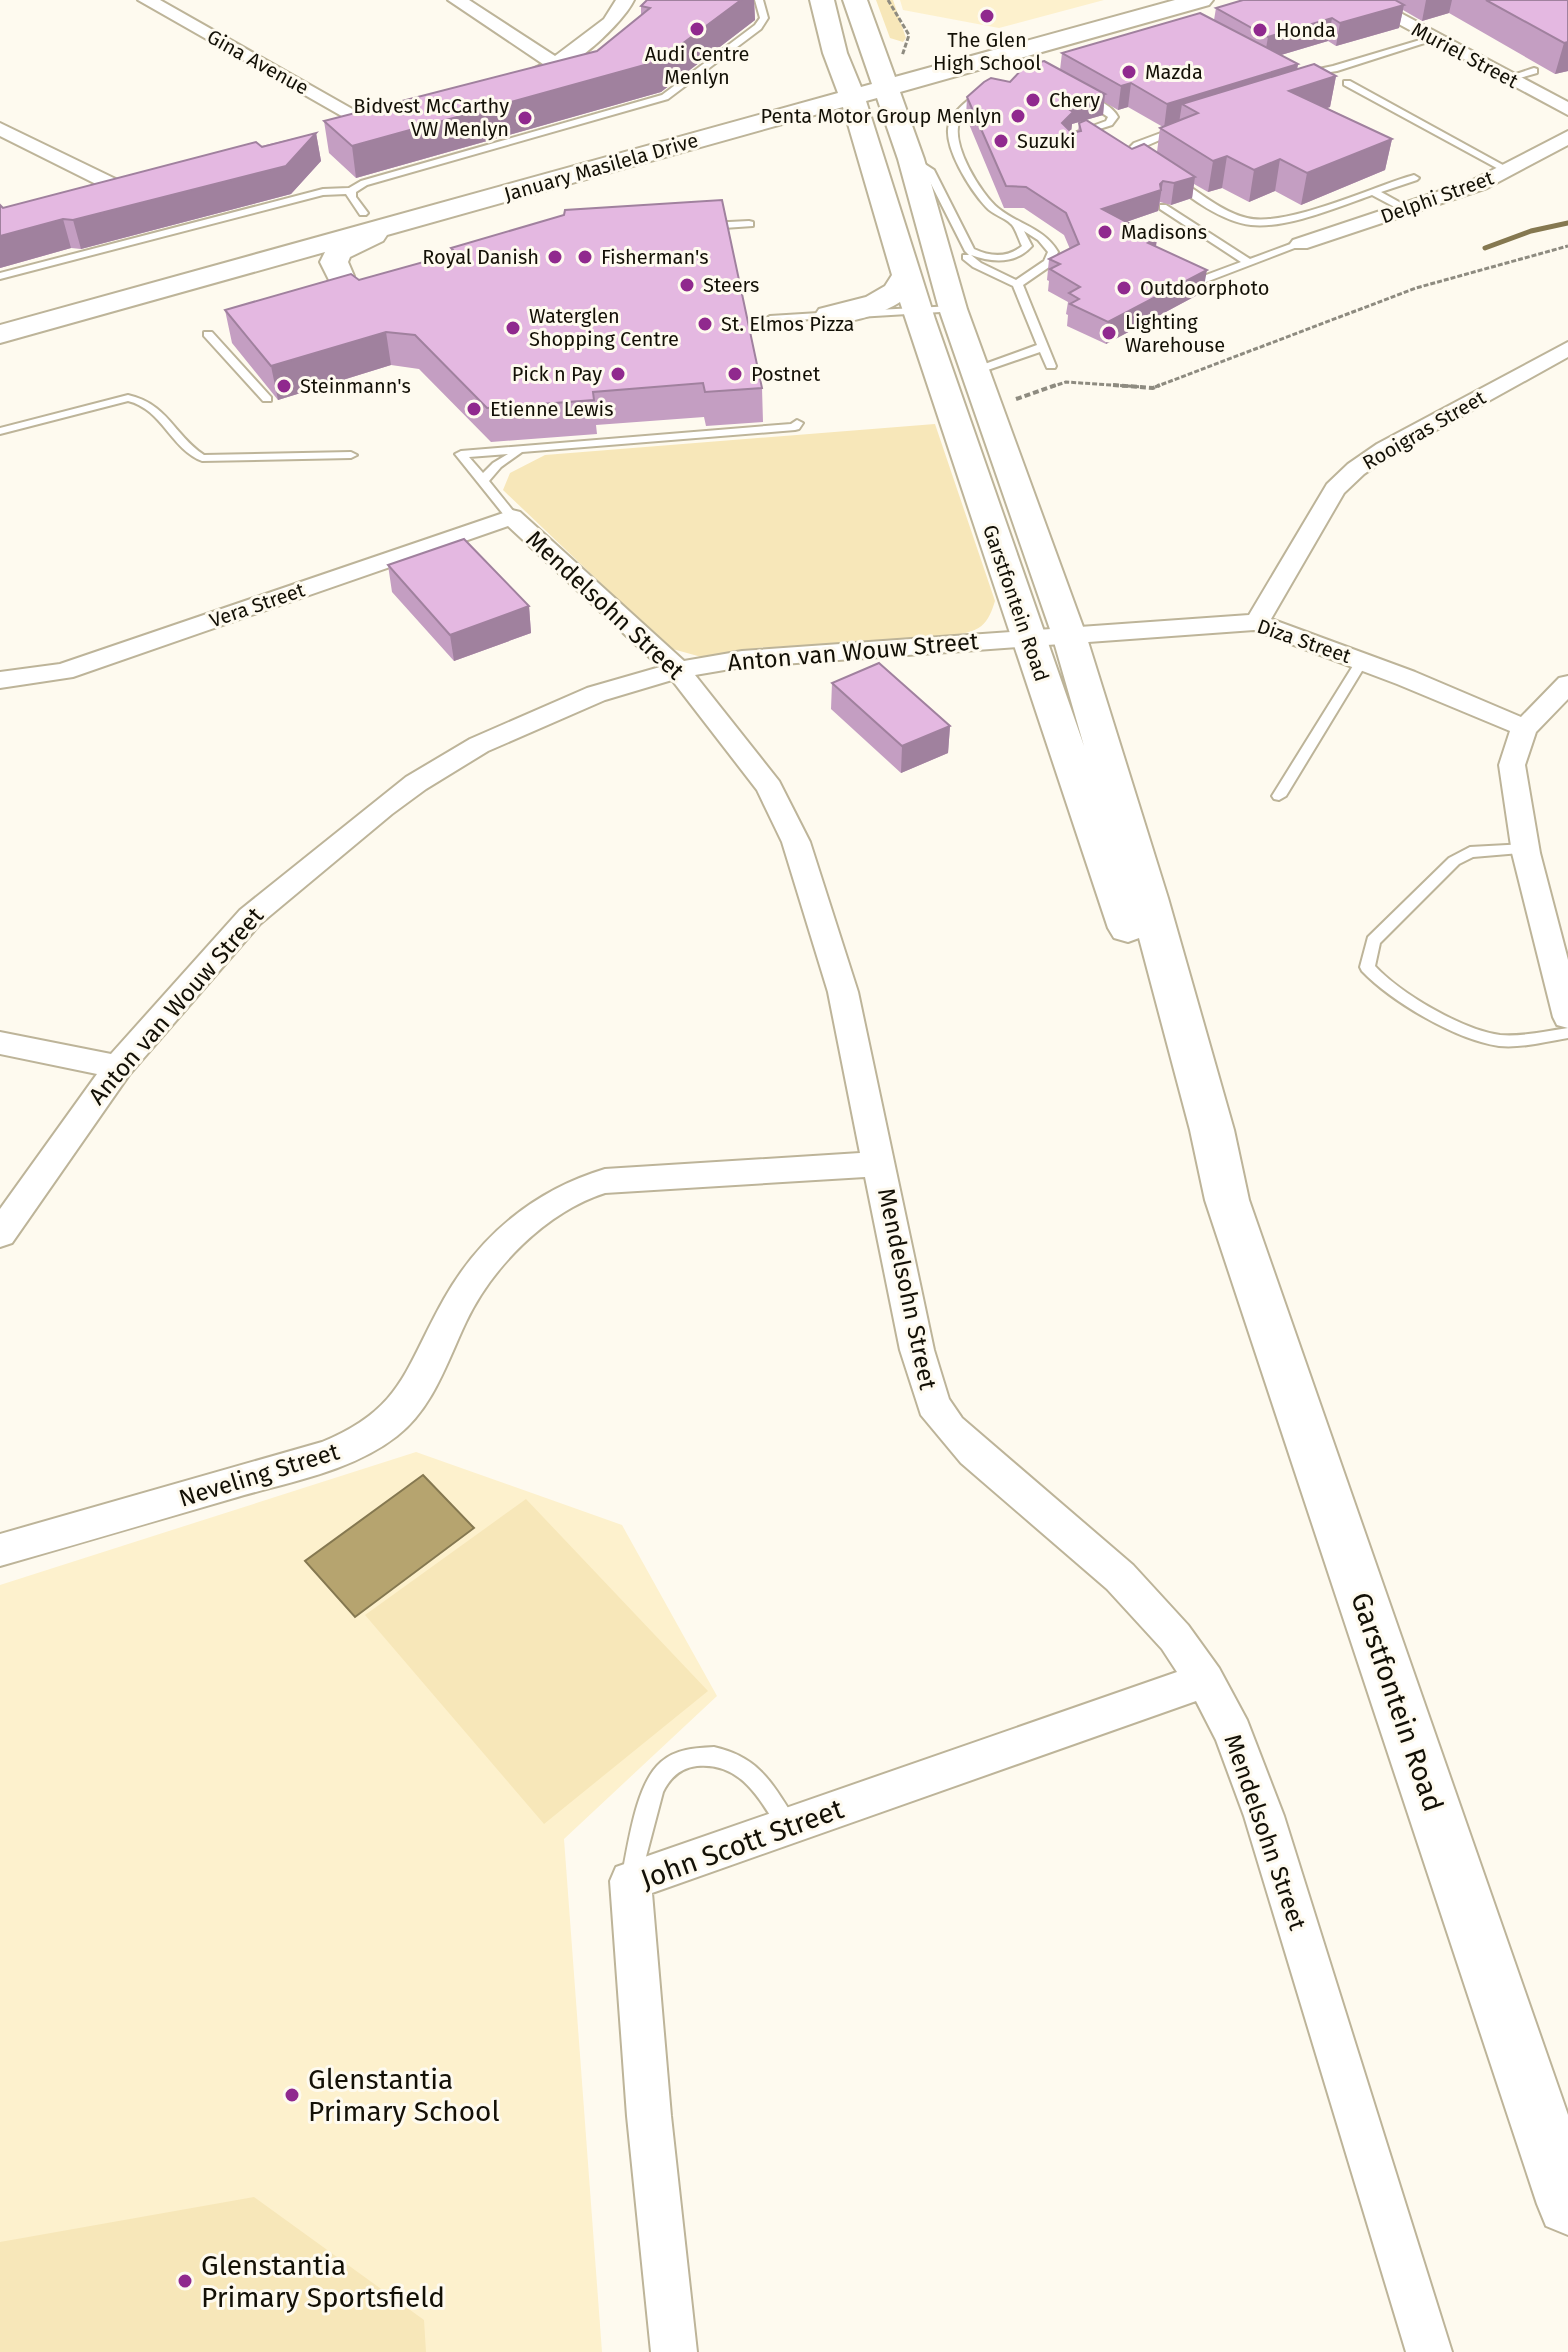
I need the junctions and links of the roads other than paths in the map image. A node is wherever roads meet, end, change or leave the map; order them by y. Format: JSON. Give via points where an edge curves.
{"nodes":[{"id":1,"x":147,"y":0,"type":"edge"},
{"id":2,"x":457,"y":0,"type":"edge"},
{"id":3,"x":625,"y":0,"type":"edge"},
{"id":4,"x":759,"y":0,"type":"edge"},
{"id":5,"x":822,"y":0,"type":"edge"},
{"id":6,"x":1143,"y":0,"type":"edge"},
{"id":7,"x":1201,"y":0,"type":"edge"},
{"id":8,"x":1364,"y":1,"type":"edge"},
{"id":9,"x":857,"y":7,"type":"edge"},
{"id":10,"x":1433,"y":39,"type":"junction"},
{"id":11,"x":972,"y":46,"type":"junction"},
{"id":12,"x":941,"y":47,"type":"dead end"},
{"id":13,"x":900,"y":50,"type":"road end"},
{"id":14,"x":835,"y":53,"type":"junction"},
{"id":15,"x":555,"y":64,"type":"junction"},
{"id":16,"x":1534,"y":71,"type":"dead end"},
{"id":17,"x":816,"y":72,"type":"dead end"},
{"id":18,"x":1286,"y":73,"type":"edge"},
{"id":19,"x":1509,"y":78,"type":"junction"},
{"id":20,"x":884,"y":79,"type":"junction"},
{"id":21,"x":1347,"y":83,"type":"dead end"},
{"id":22,"x":503,"y":86,"type":"edge"},
{"id":23,"x":849,"y":89,"type":"junction"},
{"id":24,"x":988,"y":91,"type":"edge"},
{"id":25,"x":1076,"y":93,"type":"edge"},
{"id":26,"x":1568,"y":109,"type":"edge"},
{"id":27,"x":1186,"y":127,"type":"edge"},
{"id":28,"x":0,"y":129,"type":"edge"},
{"id":29,"x":339,"y":131,"type":"edge"},
{"id":30,"x":1568,"y":137,"type":"edge"},
{"id":31,"x":1068,"y":144,"type":"edge"},
{"id":32,"x":911,"y":159,"type":"junction"},
{"id":33,"x":1153,"y":166,"type":"edge"},
{"id":34,"x":1507,"y":170,"type":"junction"},
{"id":35,"x":1165,"y":174,"type":"edge"},
{"id":36,"x":1414,"y":178,"type":"dead end"},
{"id":37,"x":541,"y":185,"type":"junction"},
{"id":38,"x":1371,"y":191,"type":"junction"},
{"id":39,"x":90,"y":196,"type":"edge"},
{"id":40,"x":357,"y":202,"type":"junction"},
{"id":41,"x":1163,"y":207,"type":"edge"},
{"id":42,"x":1407,"y":210,"type":"junction"},
{"id":43,"x":416,"y":219,"type":"junction"},
{"id":44,"x":1014,"y":222,"type":"junction"},
{"id":45,"x":749,"y":224,"type":"dead end"},
{"id":46,"x":701,"y":227,"type":"edge"},
{"id":47,"x":1300,"y":244,"type":"joint"},
{"id":48,"x":309,"y":248,"type":"junction"},
{"id":49,"x":967,"y":248,"type":"junction"},
{"id":50,"x":229,"y":261,"type":"junction"},
{"id":51,"x":1249,"y":263,"type":"junction"},
{"id":52,"x":908,"y":272,"type":"junction"},
{"id":53,"x":0,"y":276,"type":"edge"},
{"id":54,"x":345,"y":279,"type":"junction"},
{"id":55,"x":1202,"y":280,"type":"edge"},
{"id":56,"x":1017,"y":284,"type":"junction"},
{"id":57,"x":953,"y":309,"type":"junction"},
{"id":58,"x":918,"y":311,"type":"junction"},
{"id":59,"x":874,"y":313,"type":"junction"},
{"id":60,"x":829,"y":315,"type":"junction"},
{"id":61,"x":0,"y":317,"type":"edge"},
{"id":62,"x":770,"y":319,"type":"dead end"},
{"id":63,"x":0,"y":334,"type":"edge"},
{"id":64,"x":208,"y":334,"type":"dead end"},
{"id":65,"x":1043,"y":347,"type":"junction"},
{"id":66,"x":1568,"y":348,"type":"edge"},
{"id":67,"x":935,"y":359,"type":"junction"},
{"id":68,"x":1051,"y":366,"type":"dead end"},
{"id":69,"x":975,"y":371,"type":"junction"},
{"id":70,"x":267,"y":399,"type":"dead end"},
{"id":71,"x":797,"y":423,"type":"dead end"},
{"id":72,"x":0,"y":431,"type":"edge"},
{"id":73,"x":526,"y":449,"type":"junction"},
{"id":74,"x":351,"y":455,"type":"dead end"},
{"id":75,"x":482,"y":481,"type":"junction"},
{"id":76,"x":512,"y":517,"type":"junction"},
{"id":77,"x":1257,"y":622,"type":"junction"},
{"id":78,"x":1069,"y":635,"type":"junction"},
{"id":79,"x":1028,"y":638,"type":"junction"},
{"id":80,"x":1362,"y":661,"type":"junction"},
{"id":81,"x":678,"y":670,"type":"junction"},
{"id":82,"x":0,"y":680,"type":"edge"},
{"id":83,"x":1568,"y":684,"type":"edge"},
{"id":84,"x":1525,"y":728,"type":"junction"},
{"id":85,"x":1279,"y":796,"type":"dead end"},
{"id":86,"x":1526,"y":849,"type":"junction"},
{"id":87,"x":1568,"y":1017,"type":"edge"},
{"id":88,"x":1568,"y":1033,"type":"edge"},
{"id":89,"x":0,"y":1043,"type":"edge"},
{"id":90,"x":118,"y":1067,"type":"junction"},
{"id":91,"x":879,"y":1164,"type":"junction"},
{"id":92,"x":1227,"y":1200,"type":"junction"},
{"id":93,"x":0,"y":1234,"type":"edge"},
{"id":94,"x":0,"y":1550,"type":"edge"},
{"id":95,"x":1205,"y":1680,"type":"junction"},
{"id":96,"x":788,"y":1826,"type":"junction"},
{"id":97,"x":630,"y":1881,"type":"junction"},
{"id":98,"x":1568,"y":2204,"type":"edge"},
{"id":99,"x":674,"y":2352,"type":"edge"},
{"id":100,"x":1429,"y":2352,"type":"edge"}],
"edges":[{"from":1,"to":29,"type":"street","name":"Gina Avenue","via":[[375,121]]},
{"from":2,"to":15,"type":"street"},
{"from":3,"to":15,"type":"street","via":[[614,20]]},
{"from":4,"to":40,"type":"lane","via":[[764,18],[758,27],[665,97],[376,179]]},
{"from":5,"to":14,"type":"main road","name":"Garstfontein Road"},
{"from":6,"to":11,"type":"main road","name":"January Masilela Drive"},
{"from":7,"to":20,"type":"main road","name":"January Masilela Drive"},
{"from":8,"to":10,"type":"street","name":"Muriel Street"},
{"from":9,"to":13,"type":"main road"},
{"from":9,"to":20,"type":"main road","name":"Garstfontein Road"},
{"from":10,"to":18,"type":"lane","via":[[1334,69]]},
{"from":10,"to":19,"type":"street","name":"Muriel Street"},
{"from":11,"to":12,"type":"main road"},
{"from":11,"to":20,"type":"main road","name":"January Masilela Drive"},
{"from":14,"to":17,"type":"main road"},
{"from":14,"to":23,"type":"main road","name":"Garstfontein Road"},
{"from":15,"to":22,"type":"street"},
{"from":16,"to":19,"type":"lane"},
{"from":19,"to":26,"type":"street","name":"Muriel Street"},
{"from":20,"to":23,"type":"main road","name":"January Masilela Drive"},
{"from":20,"to":32,"type":"main road","name":"Garstfontein Road"},
{"from":21,"to":34,"type":"lane"},
{"from":23,"to":37,"type":"main road","name":"January Masilela Drive"},
{"from":23,"to":40,"type":"main road","name":"January Masilela Drive","via":[[722,111]]},
{"from":23,"to":52,"type":"main road","name":"Garstfontein Road"},
{"from":24,"to":44,"type":"lane","via":[[954,123],[954,143],[987,202]]},
{"from":25,"to":31,"type":"lane","via":[[1113,117]]},
{"from":27,"to":33,"type":"lane","via":[[1137,145],[1135,154]]},
{"from":28,"to":39,"type":"street","via":[[127,186]]},
{"from":30,"to":34,"type":"street","name":"Delphi Street"},
{"from":32,"to":49,"type":"lane","via":[[929,170]]},
{"from":32,"to":57,"type":"main road","name":"Garstfontein Road"},
{"from":34,"to":42,"type":"street","name":"Delphi Street"},
{"from":35,"to":38,"type":"lane","via":[[1253,223],[1275,222]]},
{"from":36,"to":38,"type":"lane"},
{"from":37,"to":40,"type":"main road","via":[[497,187],[382,216]]},
{"from":37,"to":43,"type":"main road","name":"January Masilela Drive"},
{"from":38,"to":42,"type":"lane"},
{"from":40,"to":50,"type":"main road","name":"January Masilela Drive"},
{"from":40,"to":53,"type":"lane","via":[[323,192]]},
{"from":41,"to":51,"type":"lane"},
{"from":42,"to":47,"type":"street","name":"Delphi Street"},
{"from":43,"to":48,"type":"main road","name":"January Masilela Drive"},
{"from":43,"to":54,"type":"main road","via":[[342,248],[334,262]]},
{"from":44,"to":49,"type":"lane","via":[[1027,241],[1019,253],[988,258]]},
{"from":44,"to":56,"type":"lane","via":[[1043,239],[1053,252],[1048,263]]},
{"from":45,"to":46,"type":"lane"},
{"from":47,"to":51,"type":"lane"},
{"from":48,"to":50,"type":"main road","name":"January Masilela Drive"},
{"from":48,"to":54,"type":"lane"},
{"from":49,"to":56,"type":"lane","via":[[972,263]]},
{"from":50,"to":54,"type":"main road","via":[[290,263]]},
{"from":50,"to":61,"type":"main road","name":"January Masilela Drive"},
{"from":50,"to":63,"type":"main road","name":"January Masilela Drive"},
{"from":51,"to":55,"type":"lane"},
{"from":52,"to":58,"type":"main road","name":"Garstfontein Road"},
{"from":52,"to":60,"type":"main road","via":[[895,294]]},
{"from":56,"to":65,"type":"lane"},
{"from":57,"to":58,"type":"lane"},
{"from":57,"to":69,"type":"main road","name":"Garstfontein Road"},
{"from":58,"to":59,"type":"lane"},
{"from":58,"to":67,"type":"main road","name":"Garstfontein Road"},
{"from":59,"to":60,"type":"lane"},
{"from":59,"to":67,"type":"main road","via":[[904,329]]},
{"from":60,"to":62,"type":"lane"},
{"from":64,"to":70,"type":"lane"},
{"from":65,"to":68,"type":"lane"},
{"from":65,"to":69,"type":"lane"},
{"from":66,"to":77,"type":"street","name":"Rooigras Street","via":[[1356,469],[1335,489]]},
{"from":67,"to":79,"type":"main road","name":"Garstfontein Road"},
{"from":69,"to":78,"type":"main road","name":"Garstfontein Road"},
{"from":71,"to":73,"type":"lane","via":[[788,428]]},
{"from":72,"to":74,"type":"lane","via":[[128,398],[148,403],[202,458]]},
{"from":73,"to":75,"type":"lane","via":[[497,465]]},
{"from":73,"to":75,"type":"lane","name":"Mendelsohn Street","via":[[461,454]]},
{"from":75,"to":76,"type":"lane","name":"Mendelsohn Street"},
{"from":76,"to":81,"type":"street","name":"Mendelsohn Street"},
{"from":76,"to":82,"type":"street","name":"Vera Street","via":[[64,671]]},
{"from":77,"to":78,"type":"street","name":"Diza Street"},
{"from":77,"to":80,"type":"street","name":"Diza Street"},
{"from":78,"to":79,"type":"street","name":"Anton van Wouw Street"},
{"from":78,"to":92,"type":"main road","name":"Garstfontein Road","via":[[1148,898]]},
{"from":79,"to":81,"type":"street","name":"Anton van Wouw Street","via":[[792,654]]},
{"from":79,"to":92,"type":"main road","name":"Garstfontein Road","via":[[1206,1156]]},
{"from":80,"to":84,"type":"street","name":"Diza Street"},
{"from":80,"to":85,"type":"lane"},
{"from":81,"to":90,"type":"street","name":"Anton van Wouw Street","via":[[619,686],[529,722],[416,783],[261,907]]},
{"from":81,"to":91,"type":"street","name":"Mendelsohn Street","via":[[756,769],[791,828],[843,992]]},
{"from":83,"to":84,"type":"street"},
{"from":84,"to":86,"type":"street","via":[[1512,765]]},
{"from":86,"to":87,"type":"street"},
{"from":86,"to":88,"type":"lane","via":[[1470,852],[1454,861],[1373,941],[1367,967],[1388,986],[1489,1038],[1522,1041]]},
{"from":89,"to":90,"type":"street"},
{"from":90,"to":93,"type":"street","name":"Anton van Wouw Street"},
{"from":91,"to":94,"type":"street","name":"Neveling Street","via":[[588,1185],[533,1220],[483,1268],[456,1308],[410,1399],[364,1439],[324,1457]]},
{"from":91,"to":95,"type":"street","name":"Mendelsohn Street","via":[[917,1350],[938,1414],[974,1452],[1120,1577],[1175,1637]]},
{"from":92,"to":98,"type":"main road","name":"Garstfontein Road"},
{"from":95,"to":96,"type":"street","name":"John Scott Street"},
{"from":95,"to":100,"type":"street","name":"Mendelsohn Street","via":[[1233,1733],[1264,1816]]},
{"from":96,"to":97,"type":"street","name":"John Scott Street"},
{"from":96,"to":97,"type":"lane","via":[[744,1766],[720,1756],[683,1760],[662,1775],[655,1790]]},
{"from":97,"to":99,"type":"street","name":"John Scott Street"}]}
